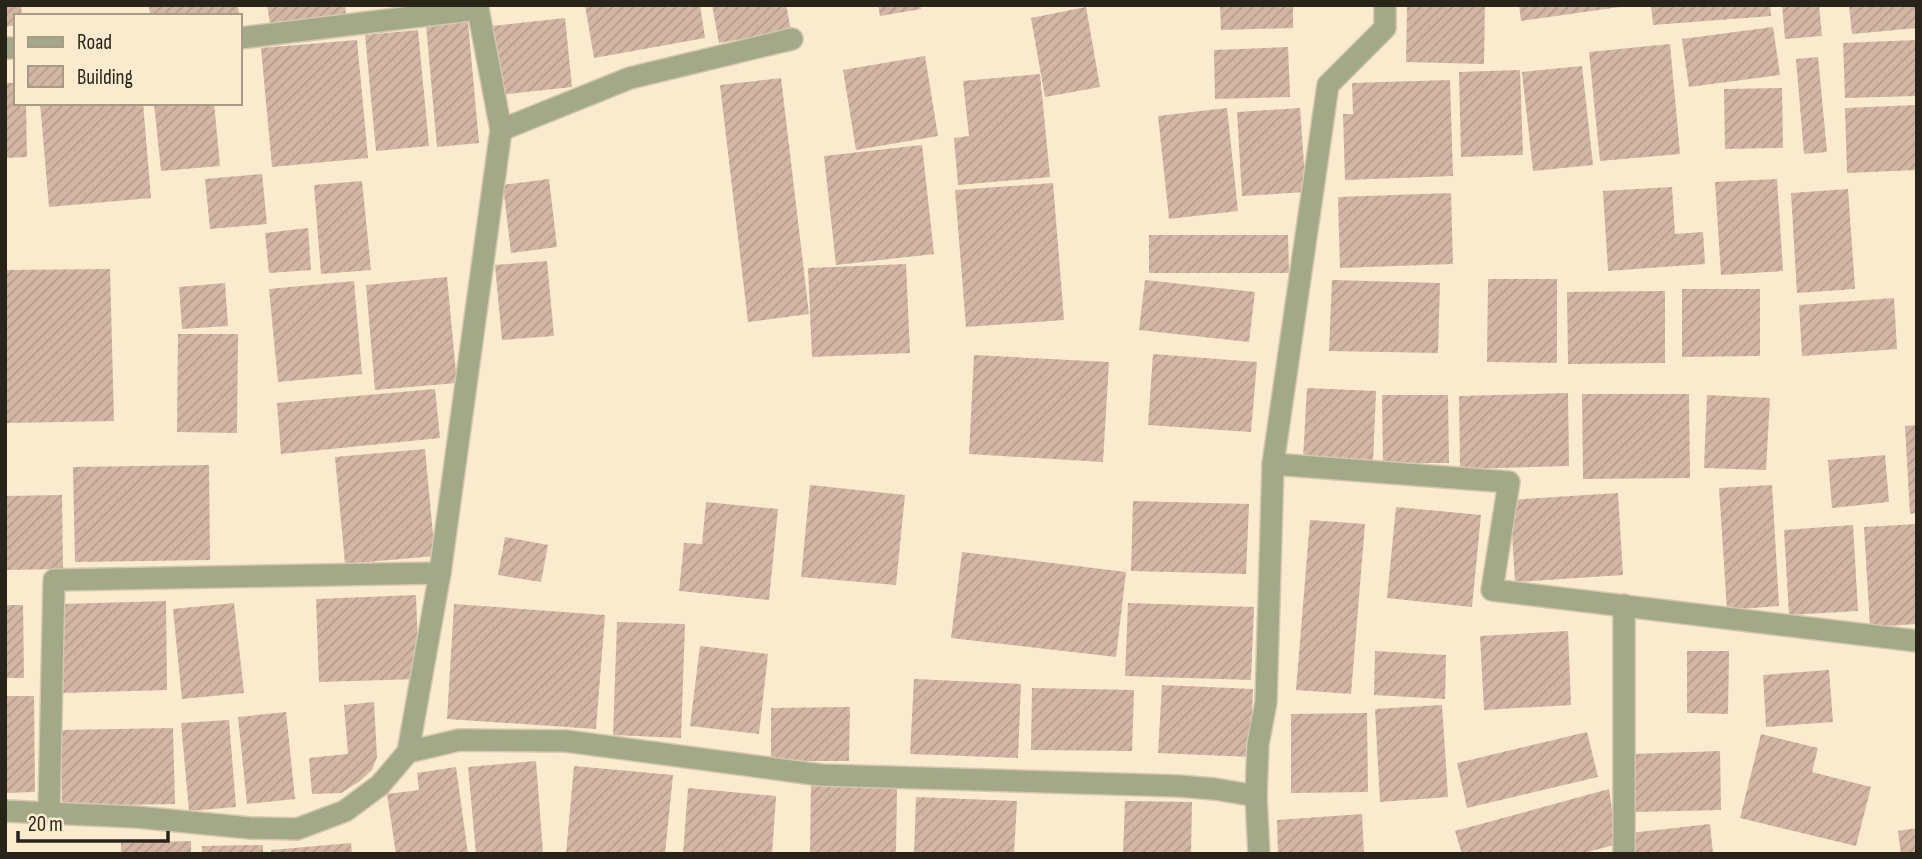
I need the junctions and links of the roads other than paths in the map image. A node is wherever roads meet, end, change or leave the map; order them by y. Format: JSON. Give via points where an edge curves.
{"nodes":[{"id":1,"x":1385,"y":5,"type":"edge"},
{"id":2,"x":478,"y":7,"type":"edge"},
{"id":3,"x":242,"y":38,"type":"edge"},
{"id":4,"x":792,"y":39,"type":"dead end"},
{"id":5,"x":501,"y":130,"type":"junction"},
{"id":6,"x":1273,"y":464,"type":"junction"},
{"id":7,"x":440,"y":573,"type":"junction"},
{"id":8,"x":1624,"y":606,"type":"junction"},
{"id":9,"x":1917,"y":640,"type":"edge"},
{"id":10,"x":408,"y":752,"type":"junction"},
{"id":11,"x":1256,"y":796,"type":"junction"},
{"id":12,"x":5,"y":811,"type":"edge"},
{"id":13,"x":49,"y":813,"type":"junction"},
{"id":14,"x":1259,"y":854,"type":"edge"},
{"id":15,"x":1624,"y":854,"type":"edge"}],
"edges":[{"from":1,"to":6,"type":"street","via":[[1385,28],[1328,85]]},
{"from":2,"to":3,"type":"street"},
{"from":2,"to":5,"type":"street"},
{"from":4,"to":5,"type":"street","via":[[630,78]]},
{"from":5,"to":7,"type":"street"},
{"from":6,"to":8,"type":"street","via":[[1509,482],[1492,590]]},
{"from":6,"to":11,"type":"street","via":[[1266,702],[1258,744]]},
{"from":7,"to":10,"type":"street"},
{"from":7,"to":13,"type":"street","via":[[54,580]]},
{"from":8,"to":9,"type":"street"},
{"from":8,"to":15,"type":"street"},
{"from":10,"to":11,"type":"street","via":[[459,740],[566,741],[821,775],[1179,786]]},
{"from":10,"to":13,"type":"street","via":[[380,785],[345,811],[297,829]]},
{"from":11,"to":14,"type":"street"},
{"from":12,"to":13,"type":"street"}]}
